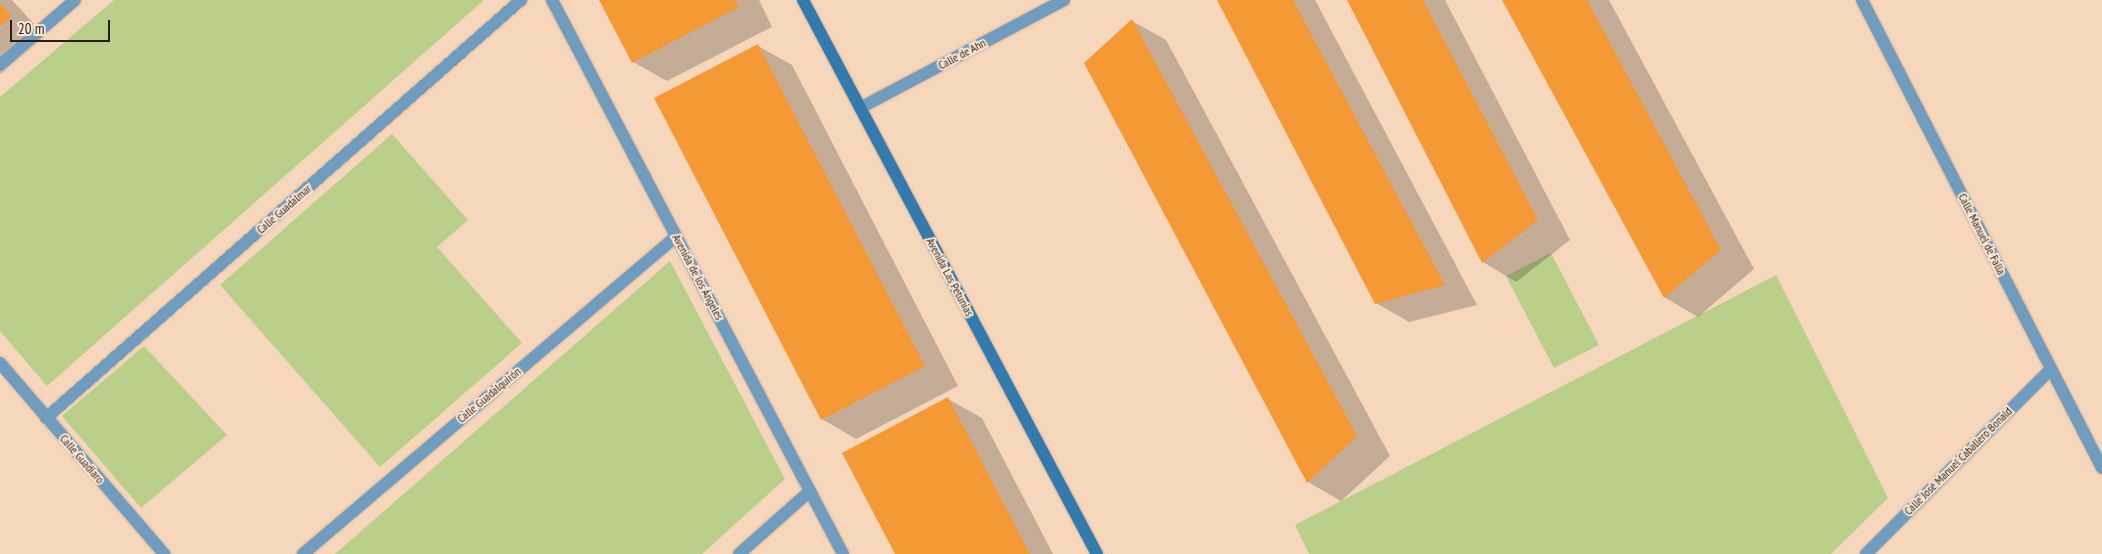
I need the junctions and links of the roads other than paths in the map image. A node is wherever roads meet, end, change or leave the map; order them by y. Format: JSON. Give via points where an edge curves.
{"nodes":[{"id":1,"x":75,"y":0,"type":"edge"},
{"id":2,"x":521,"y":0,"type":"edge"},
{"id":3,"x":552,"y":0,"type":"edge"},
{"id":4,"x":803,"y":0,"type":"edge"},
{"id":5,"x":1064,"y":0,"type":"edge"},
{"id":6,"x":1862,"y":0,"type":"edge"},
{"id":7,"x":0,"y":65,"type":"edge"},
{"id":8,"x":860,"y":108,"type":"junction"},
{"id":9,"x":676,"y":236,"type":"junction"},
{"id":10,"x":0,"y":363,"type":"edge"},
{"id":11,"x":2051,"y":368,"type":"junction"},
{"id":12,"x":46,"y":418,"type":"junction"},
{"id":13,"x":2102,"y":468,"type":"edge"},
{"id":14,"x":810,"y":490,"type":"junction"},
{"id":15,"x":164,"y":554,"type":"edge"},
{"id":16,"x":303,"y":554,"type":"edge"},
{"id":17,"x":739,"y":554,"type":"edge"},
{"id":18,"x":843,"y":554,"type":"edge"},
{"id":19,"x":1097,"y":554,"type":"edge"},
{"id":20,"x":1866,"y":554,"type":"edge"}],
"edges":[{"from":1,"to":7,"type":"street"},
{"from":2,"to":12,"type":"street","name":"Calle Guadalmar"},
{"from":3,"to":9,"type":"street","name":"Avenida de los Ángeles"},
{"from":4,"to":8,"type":"street","name":"Avenida Las Petunias"},
{"from":5,"to":8,"type":"street","name":"Calle de Ahn"},
{"from":6,"to":11,"type":"street","name":"Calle Manuel de Falla"},
{"from":8,"to":19,"type":"street","name":"Avenida Las Petunias"},
{"from":9,"to":14,"type":"street","name":"Avenida de los Ángeles"},
{"from":9,"to":16,"type":"street","name":"Calle Guadalquirón"},
{"from":10,"to":12,"type":"street","name":"Calle Guadiaro"},
{"from":11,"to":13,"type":"street","name":"Calle Manuel de Falla"},
{"from":11,"to":20,"type":"street","name":"Calle José Manuel Caballero Bonald"},
{"from":12,"to":15,"type":"street","name":"Calle Guadiaro"},
{"from":14,"to":17,"type":"street"},
{"from":14,"to":18,"type":"street","name":"Avenida de los Ángeles"}]}
